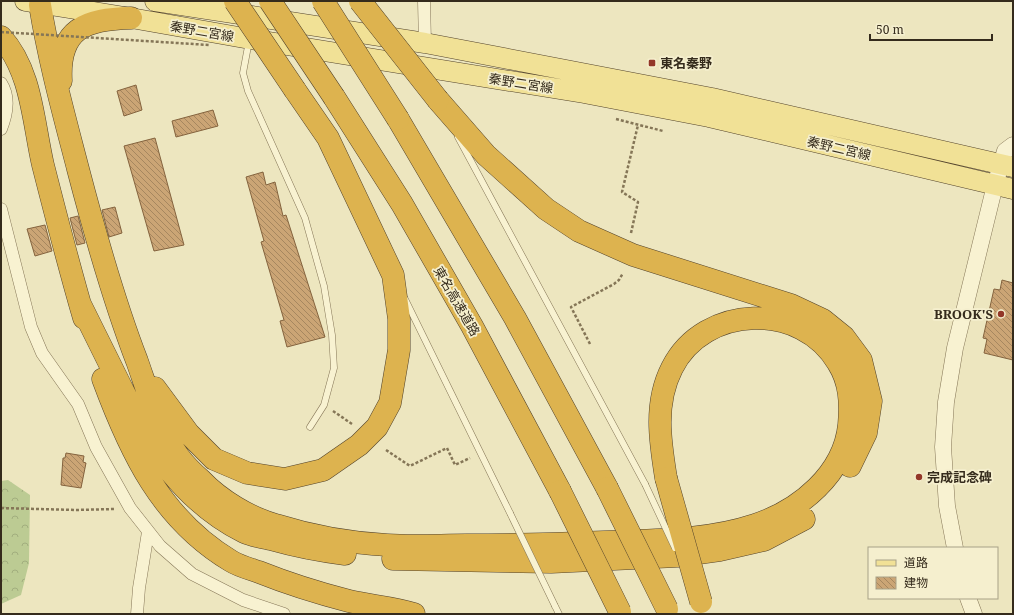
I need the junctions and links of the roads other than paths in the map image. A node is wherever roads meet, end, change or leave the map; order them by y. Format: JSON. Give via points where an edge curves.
{"nodes":[{"id":1,"x":155,"y":1,"type":"edge"},
{"id":2,"x":235,"y":1,"type":"edge"},
{"id":3,"x":270,"y":1,"type":"edge"},
{"id":4,"x":323,"y":1,"type":"edge"},
{"id":5,"x":360,"y":1,"type":"edge"},
{"id":6,"x":424,"y":1,"type":"edge"},
{"id":7,"x":35,"y":2,"type":"edge"},
{"id":8,"x":132,"y":18,"type":"junction"},
{"id":9,"x":1,"y":37,"type":"edge"},
{"id":10,"x":250,"y":39,"type":"junction"},
{"id":11,"x":425,"y":43,"type":"junction"},
{"id":12,"x":1,"y":83,"type":"edge"},
{"id":13,"x":438,"y":100,"type":"junction"},
{"id":14,"x":63,"y":111,"type":"junction"},
{"id":15,"x":1,"y":129,"type":"edge"},
{"id":16,"x":1013,"y":145,"type":"edge"},
{"id":17,"x":43,"y":164,"type":"junction"},
{"id":18,"x":1007,"y":166,"type":"edge"},
{"id":19,"x":1004,"y":187,"type":"edge"},
{"id":20,"x":1,"y":209,"type":"edge"},
{"id":21,"x":393,"y":275,"type":"junction"},
{"id":22,"x":80,"y":304,"type":"junction"},
{"id":23,"x":138,"y":366,"type":"junction"},
{"id":24,"x":310,"y":427,"type":"dead end"},
{"id":25,"x":148,"y":532,"type":"junction"},
{"id":26,"x":955,"y":547,"type":"edge"},
{"id":27,"x":968,"y":599,"type":"edge"},
{"id":28,"x":704,"y":608,"type":"edge"},
{"id":29,"x":668,"y":611,"type":"edge"},
{"id":30,"x":620,"y":613,"type":"edge"},
{"id":31,"x":137,"y":614,"type":"edge"},
{"id":32,"x":284,"y":614,"type":"edge"},
{"id":33,"x":414,"y":614,"type":"edge"},
{"id":34,"x":559,"y":614,"type":"edge"},
{"id":35,"x":974,"y":614,"type":"edge"}],
"edges":[{"from":1,"to":11,"type":"main road","name":"秦野二宮線"},
{"from":2,"to":21,"type":"highway","bridge":true,"via":[[328,138]]},
{"from":3,"to":30,"type":"highway","name":"東名高速道路","bridge":true,"via":[[402,204],[472,326],[560,491]]},
{"from":4,"to":29,"type":"highway","bridge":true,"via":[[398,119],[515,318],[607,488]]},
{"from":5,"to":13,"type":"highway","bridge":true},
{"from":6,"to":11,"type":"street"},
{"from":7,"to":8,"type":"main road","name":"秦野二宮線"},
{"from":7,"to":14,"type":"highway"},
{"from":7,"to":17,"type":"highway","via":[[39,130]]},
{"from":8,"to":10,"type":"main road","name":"秦野二宮線"},
{"from":8,"to":14,"type":"highway","via":[[105,18],[92,21],[78,29],[66,44],[60,62]]},
{"from":9,"to":17,"type":"highway","via":[[11,48],[22,72]]},
{"from":10,"to":19,"type":"main road","name":"秦野二宮線","via":[[584,92],[709,117]]},
{"from":10,"to":24,"type":"lane","via":[[243,73],[248,91],[305,218],[324,286],[332,335],[334,368],[324,405]]},
{"from":11,"to":18,"type":"main road","name":"秦野二宮線","via":[[712,98]]},
{"from":12,"to":15,"type":"street","via":[[5,89],[7,113]]},
{"from":13,"to":22,"type":"highway","via":[[486,155],[546,209],[579,231],[633,255],[791,305],[823,320],[844,337],[861,360],[871,401],[866,433],[851,465],[831,495],[804,519],[764,540],[677,556],[551,562],[384,559],[312,550],[245,533],[207,509],[178,481],[156,453]]},
{"from":13,"to":28,"type":"lane","bridge":true,"via":[[645,484]]},
{"from":14,"to":23,"type":"highway","via":[[92,226],[118,312]]},
{"from":16,"to":18,"type":"street","via":[[1005,151]]},
{"from":17,"to":22,"type":"highway"},
{"from":18,"to":19,"type":"street"},
{"from":19,"to":26,"type":"street","via":[[955,348],[946,402],[944,447],[947,506]]},
{"from":20,"to":25,"type":"street","via":[[31,327],[42,353],[78,404],[96,447],[130,508]]},
{"from":21,"to":23,"type":"highway","via":[[399,320],[399,350],[390,403],[377,427],[363,441],[323,470],[285,479],[247,473],[214,459],[189,434]]},
{"from":21,"to":34,"type":"lane","bridge":true},
{"from":22,"to":33,"type":"highway","via":[[107,390],[135,457],[156,492],[199,537],[232,562],[292,585],[350,601]]},
{"from":23,"to":28,"type":"highway","bridge":true,"via":[[159,421],[177,455],[204,484],[237,507],[273,525],[320,536],[386,545],[547,544],[694,538],[756,525],[795,506],[830,474],[840,456],[848,436],[850,397],[846,376],[824,345],[806,332],[783,322],[765,317],[746,318],[710,330],[680,354],[670,370],[661,401],[660,441],[666,478]]},
{"from":25,"to":31,"type":"street"},
{"from":25,"to":32,"type":"street","via":[[192,574],[243,600]]},
{"from":27,"to":35,"type":"street"}]}
